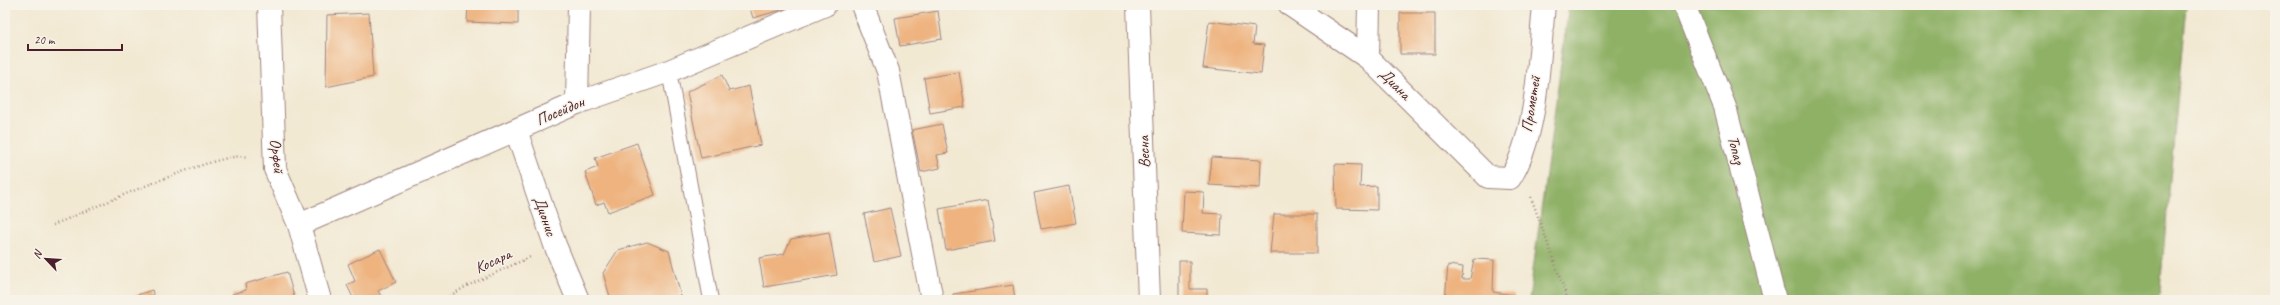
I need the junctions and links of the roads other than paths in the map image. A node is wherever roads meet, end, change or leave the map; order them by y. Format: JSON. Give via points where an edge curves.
{"nodes":[{"id":1,"x":269,"y":5,"type":"edge"},
{"id":2,"x":579,"y":5,"type":"edge"},
{"id":3,"x":825,"y":5,"type":"edge"},
{"id":4,"x":862,"y":5,"type":"edge"},
{"id":5,"x":1138,"y":5,"type":"edge"},
{"id":6,"x":1290,"y":5,"type":"edge"},
{"id":7,"x":1370,"y":5,"type":"edge"},
{"id":8,"x":1544,"y":5,"type":"edge"},
{"id":9,"x":1684,"y":5,"type":"edge"},
{"id":10,"x":1368,"y":58,"type":"junction"},
{"id":11,"x":669,"y":71,"type":"junction"},
{"id":12,"x":577,"y":103,"type":"junction"},
{"id":13,"x":516,"y":130,"type":"junction"},
{"id":14,"x":1488,"y":177,"type":"joint"},
{"id":15,"x":299,"y":225,"type":"junction"},
{"id":16,"x":320,"y":300,"type":"edge"},
{"id":17,"x":578,"y":300,"type":"edge"},
{"id":18,"x":711,"y":300,"type":"edge"},
{"id":19,"x":932,"y":300,"type":"edge"},
{"id":20,"x":1150,"y":300,"type":"edge"},
{"id":21,"x":1775,"y":300,"type":"edge"}],
"edges":[{"from":1,"to":15,"type":"street","name":"Орфей","via":[[275,169]]},
{"from":2,"to":12,"type":"street"},
{"from":3,"to":11,"type":"street","name":"Посейдон"},
{"from":4,"to":19,"type":"street","via":[[888,72]]},
{"from":5,"to":20,"type":"street","name":"Весна"},
{"from":6,"to":10,"type":"street","name":"Диана"},
{"from":7,"to":10,"type":"street"},
{"from":8,"to":14,"type":"street","name":"Прометей","via":[[1532,116],[1519,164],[1510,178]]},
{"from":9,"to":21,"type":"street","name":"Топаз","via":[[1725,107]]},
{"from":10,"to":14,"type":"street","name":"Диана"},
{"from":11,"to":12,"type":"street","name":"Посейдон"},
{"from":11,"to":18,"type":"lane"},
{"from":12,"to":13,"type":"street","name":"Посейдон"},
{"from":13,"to":15,"type":"street","name":"Посейдон"},
{"from":13,"to":17,"type":"street","name":"Дионис","via":[[555,245]]},
{"from":15,"to":16,"type":"street","name":"Орфей"}]}
